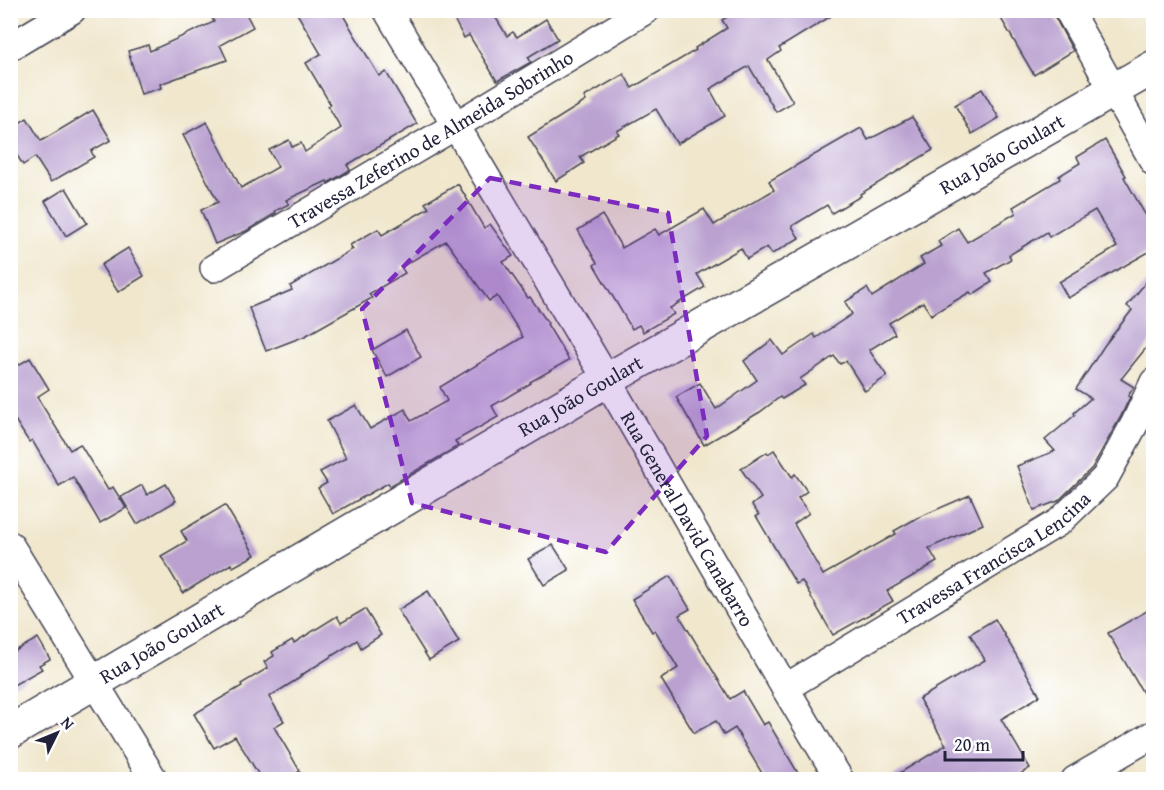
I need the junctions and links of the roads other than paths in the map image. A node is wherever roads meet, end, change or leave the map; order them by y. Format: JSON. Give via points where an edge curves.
{"nodes":[{"id":1,"x":72,"y":10,"type":"edge"},
{"id":2,"x":387,"y":10,"type":"edge"},
{"id":3,"x":646,"y":10,"type":"edge"},
{"id":4,"x":1068,"y":10,"type":"edge"},
{"id":5,"x":10,"y":47,"type":"edge"},
{"id":6,"x":1154,"y":67,"type":"edge"},
{"id":7,"x":1114,"y":91,"type":"junction"},
{"id":8,"x":455,"y":126,"type":"junction"},
{"id":9,"x":1154,"y":162,"type":"edge"},
{"id":10,"x":214,"y":268,"type":"dead end"},
{"id":11,"x":607,"y":380,"type":"junction"},
{"id":12,"x":1154,"y":382,"type":"edge"},
{"id":13,"x":10,"y":545,"type":"edge"},
{"id":14,"x":94,"y":682,"type":"junction"},
{"id":15,"x":785,"y":688,"type":"junction"},
{"id":16,"x":10,"y":732,"type":"edge"},
{"id":17,"x":1154,"y":734,"type":"edge"},
{"id":18,"x":154,"y":780,"type":"edge"},
{"id":19,"x":840,"y":780,"type":"edge"},
{"id":20,"x":1075,"y":780,"type":"edge"}],
"edges":[{"from":1,"to":5,"type":"street"},
{"from":2,"to":8,"type":"street","name":"Rua General David Canabarro"},
{"from":3,"to":8,"type":"street","name":"Travessa Zeferino de Almeida Sobrinho"},
{"from":4,"to":7,"type":"street"},
{"from":6,"to":7,"type":"street","name":"Rua João Goulart"},
{"from":7,"to":9,"type":"street"},
{"from":7,"to":11,"type":"street","name":"Rua João Goulart"},
{"from":8,"to":10,"type":"street","name":"Travessa Zeferino de Almeida Sobrinho"},
{"from":8,"to":11,"type":"street","name":"Rua General David Canabarro"},
{"from":11,"to":14,"type":"street","name":"Rua João Goulart"},
{"from":11,"to":15,"type":"street","name":"Rua General David Canabarro"},
{"from":12,"to":15,"type":"street","name":"Travessa Francisca Lencina","via":[[1105,478],[1059,522]]},
{"from":13,"to":14,"type":"street"},
{"from":14,"to":16,"type":"street","name":"Rua João Goulart"},
{"from":14,"to":18,"type":"street"},
{"from":15,"to":19,"type":"street","name":"Rua General David Canabarro"},
{"from":17,"to":20,"type":"street"}]}
